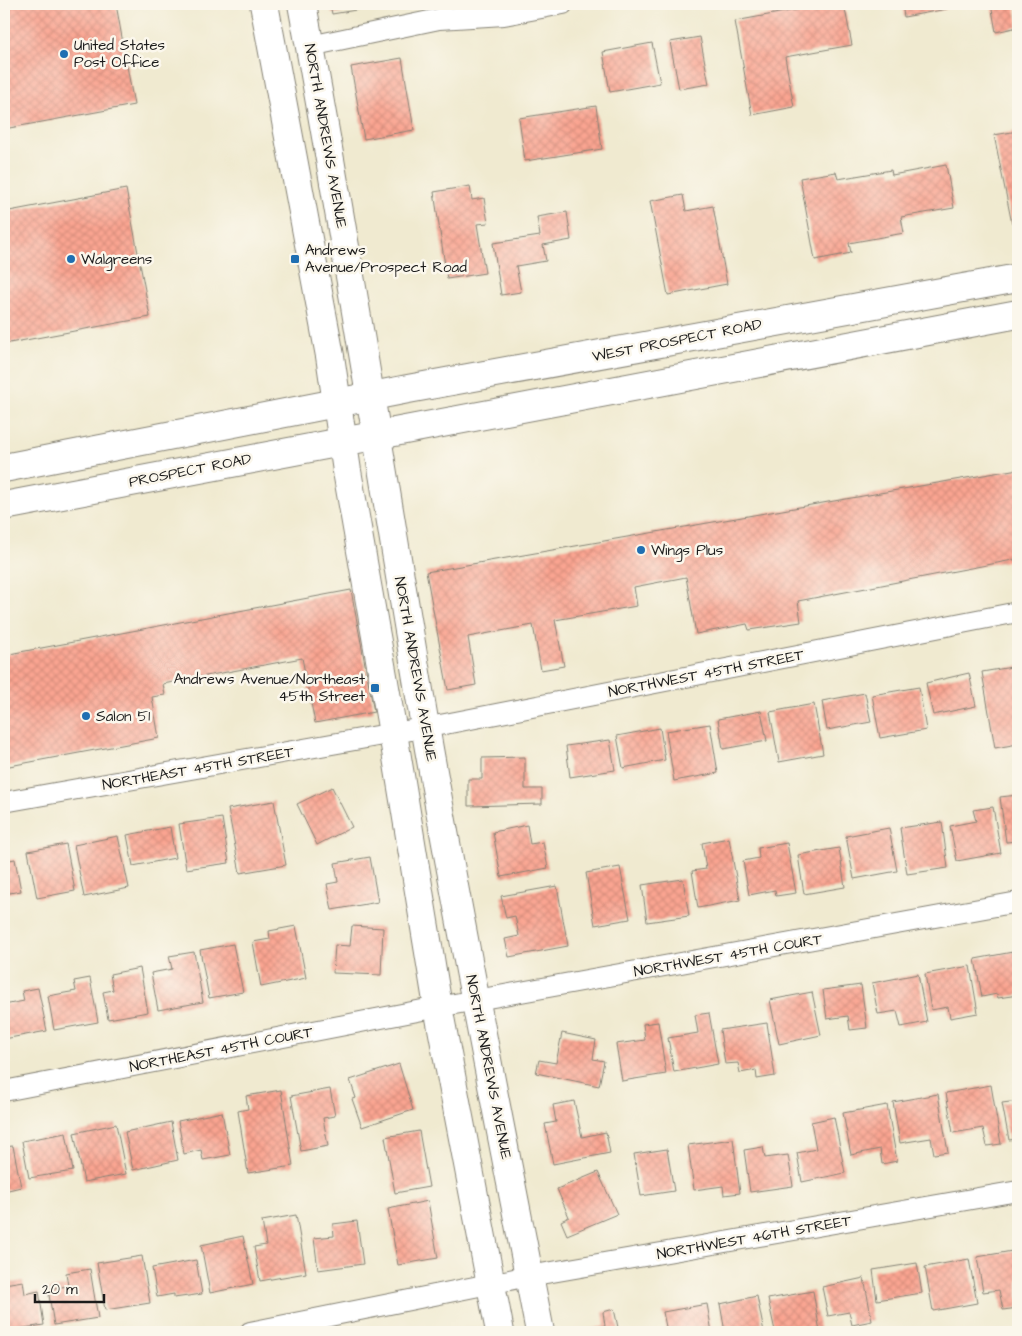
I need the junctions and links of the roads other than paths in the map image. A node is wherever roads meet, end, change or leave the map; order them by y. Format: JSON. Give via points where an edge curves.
{"nodes":[{"id":1,"x":264,"y":4,"type":"edge"},
{"id":2,"x":302,"y":4,"type":"edge"},
{"id":3,"x":563,"y":4,"type":"edge"},
{"id":4,"x":310,"y":46,"type":"junction"},
{"id":5,"x":1018,"y":278,"type":"edge"},
{"id":6,"x":1018,"y":314,"type":"edge"},
{"id":7,"x":371,"y":396,"type":"junction"},
{"id":8,"x":337,"y":403,"type":"junction"},
{"id":9,"x":377,"y":434,"type":"junction"},
{"id":10,"x":342,"y":441,"type":"junction"},
{"id":11,"x":4,"y":468,"type":"edge"},
{"id":12,"x":4,"y":506,"type":"edge"},
{"id":13,"x":1018,"y":612,"type":"edge"},
{"id":14,"x":426,"y":727,"type":"junction"},
{"id":15,"x":393,"y":733,"type":"junction"},
{"id":16,"x":4,"y":802,"type":"edge"},
{"id":17,"x":1018,"y":902,"type":"edge"},
{"id":18,"x":476,"y":1000,"type":"junction"},
{"id":19,"x":438,"y":1007,"type":"junction"},
{"id":20,"x":4,"y":1091,"type":"edge"},
{"id":21,"x":1018,"y":1191,"type":"edge"},
{"id":22,"x":529,"y":1276,"type":"junction"},
{"id":23,"x":491,"y":1285,"type":"junction"},
{"id":24,"x":250,"y":1332,"type":"edge"},
{"id":25,"x":500,"y":1332,"type":"edge"},
{"id":26,"x":540,"y":1332,"type":"edge"}],
"edges":[{"from":1,"to":8,"type":"main road"},
{"from":2,"to":4,"type":"main road","name":"NORTH ANDREWS AVENUE"},
{"from":3,"to":4,"type":"street","via":[[504,15],[438,19]]},
{"from":4,"to":7,"type":"main road","name":"NORTH ANDREWS AVENUE"},
{"from":5,"to":7,"type":"main road","name":"WEST PROSPECT ROAD"},
{"from":6,"to":9,"type":"main road"},
{"from":7,"to":8,"type":"main road","name":"WEST PROSPECT ROAD"},
{"from":7,"to":9,"type":"main road","name":"NORTH ANDREWS AVENUE"},
{"from":8,"to":10,"type":"main road"},
{"from":8,"to":11,"type":"main road"},
{"from":9,"to":10,"type":"main road","name":"PROSPECT ROAD"},
{"from":9,"to":14,"type":"main road","name":"NORTH ANDREWS AVENUE"},
{"from":10,"to":12,"type":"main road","name":"PROSPECT ROAD"},
{"from":10,"to":15,"type":"main road"},
{"from":13,"to":14,"type":"street","name":"NORTHWEST 45TH STREET"},
{"from":14,"to":15,"type":"street","name":"NORTHWEST 45TH STREET"},
{"from":14,"to":18,"type":"main road","name":"NORTH ANDREWS AVENUE"},
{"from":15,"to":16,"type":"street","name":"NORTHEAST 45TH STREET"},
{"from":15,"to":19,"type":"main road"},
{"from":17,"to":18,"type":"street","name":"NORTHWEST 45TH COURT"},
{"from":18,"to":19,"type":"street","name":"NORTHWEST 45TH COURT"},
{"from":18,"to":22,"type":"main road","name":"NORTH ANDREWS AVENUE"},
{"from":19,"to":20,"type":"street","name":"NORTHEAST 45TH COURT"},
{"from":19,"to":23,"type":"main road"},
{"from":21,"to":22,"type":"street","name":"NORTHWEST 46TH STREET"},
{"from":22,"to":23,"type":"street","name":"NORTHWEST 46TH STREET"},
{"from":22,"to":26,"type":"main road","name":"NORTH ANDREWS AVENUE"},
{"from":23,"to":24,"type":"street","name":"NORTHWEST 46TH STREET"},
{"from":23,"to":25,"type":"main road"}]}
